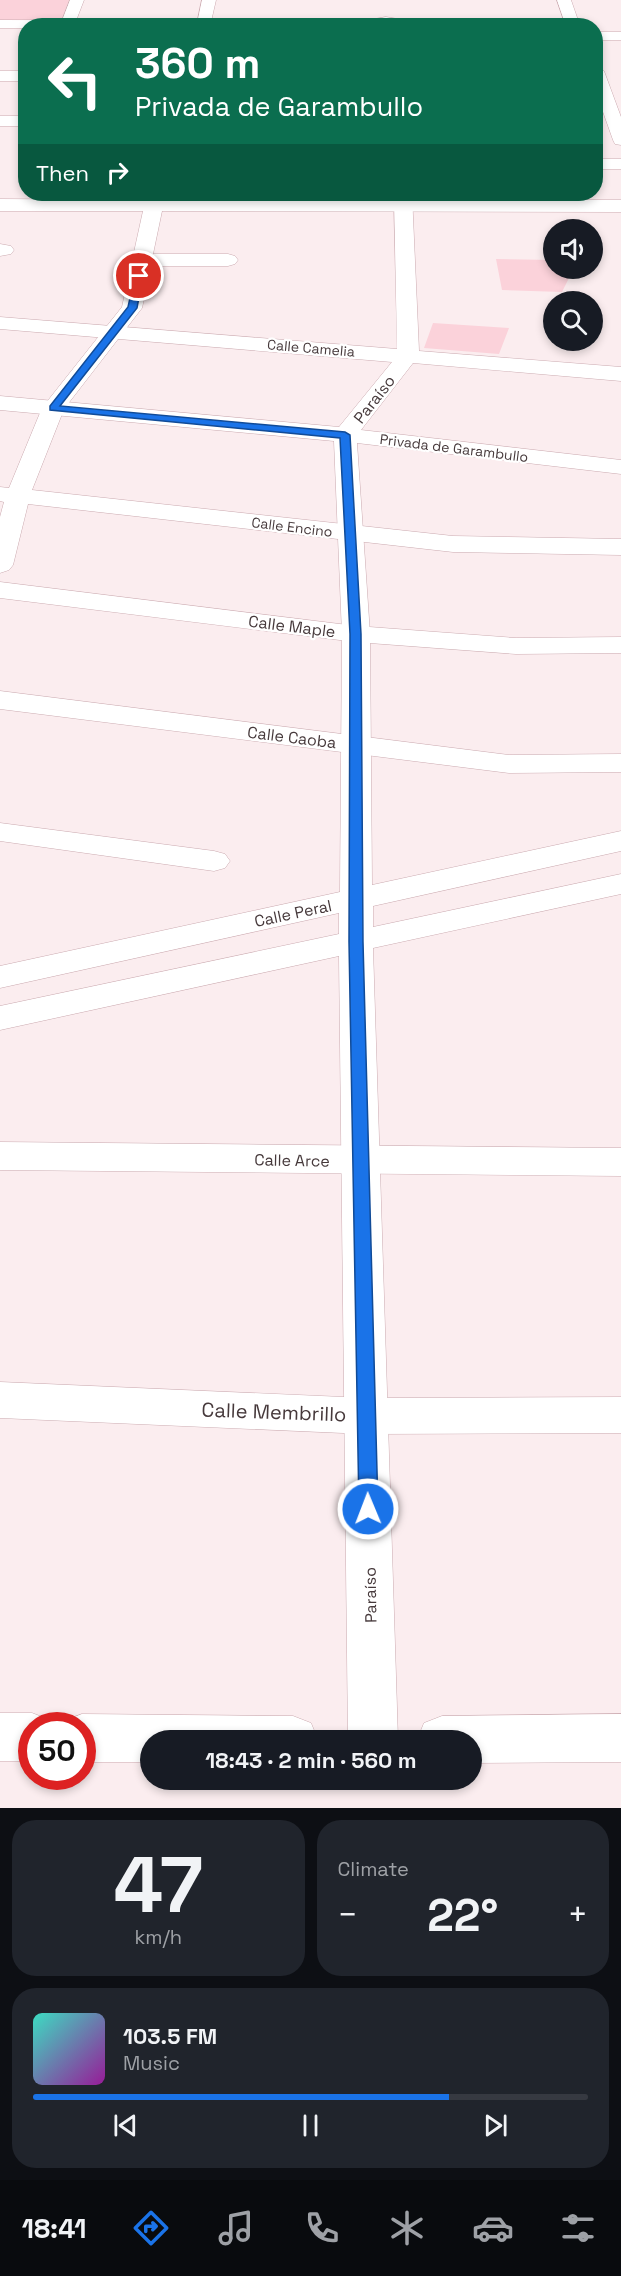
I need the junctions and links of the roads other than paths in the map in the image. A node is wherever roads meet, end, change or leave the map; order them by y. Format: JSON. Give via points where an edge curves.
{"nodes":[{"id":1,"x":77,"y":0,"type":"edge"},
{"id":2,"x":209,"y":0,"type":"edge"},
{"id":3,"x":564,"y":0,"type":"edge"},
{"id":4,"x":70,"y":18,"type":"edge"},
{"id":5,"x":205,"y":18,"type":"edge"},
{"id":6,"x":570,"y":18,"type":"edge"},
{"id":7,"x":0,"y":24,"type":"edge"},
{"id":8,"x":18,"y":24,"type":"edge"},
{"id":9,"x":603,"y":26,"type":"edge"},
{"id":10,"x":621,"y":26,"type":"edge"},
{"id":11,"x":0,"y":35,"type":"edge"},
{"id":12,"x":18,"y":35,"type":"edge"},
{"id":13,"x":603,"y":36,"type":"edge"},
{"id":14,"x":621,"y":36,"type":"edge"},
{"id":15,"x":0,"y":76,"type":"edge"},
{"id":16,"x":18,"y":76,"type":"edge"},
{"id":17,"x":603,"y":90,"type":"edge"},
{"id":18,"x":0,"y":121,"type":"edge"},
{"id":19,"x":18,"y":121,"type":"edge"},
{"id":20,"x":618,"y":123,"type":"edge"},
{"id":21,"x":621,"y":140,"type":"edge"},
{"id":22,"x":603,"y":164,"type":"edge"},
{"id":23,"x":621,"y":164,"type":"edge"},
{"id":24,"x":103,"y":201,"type":"edge"},
{"id":25,"x":155,"y":201,"type":"edge"},
{"id":26,"x":404,"y":201,"type":"edge"},
{"id":27,"x":440,"y":201,"type":"edge"},
{"id":28,"x":0,"y":205,"type":"edge"},
{"id":29,"x":621,"y":206,"type":"edge"},
{"id":30,"x":142,"y":260,"type":"junction"},
{"id":31,"x":228,"y":260,"type":"dead end"},
{"id":32,"x":0,"y":323,"type":"edge"},
{"id":33,"x":114,"y":332,"type":"junction"},
{"id":34,"x":408,"y":356,"type":"junction"},
{"id":35,"x":621,"y":374,"type":"edge"},
{"id":36,"x":0,"y":403,"type":"edge"},
{"id":37,"x":53,"y":408,"type":"junction"},
{"id":38,"x":345,"y":435,"type":"junction"},
{"id":39,"x":621,"y":467,"type":"edge"},
{"id":40,"x":9,"y":495,"type":"edge"},
{"id":41,"x":350,"y":534,"type":"junction"},
{"id":42,"x":621,"y":547,"type":"edge"},
{"id":43,"x":0,"y":565,"type":"edge"},
{"id":44,"x":0,"y":590,"type":"edge"},
{"id":45,"x":356,"y":634,"type":"junction"},
{"id":46,"x":621,"y":645,"type":"edge"},
{"id":47,"x":0,"y":700,"type":"edge"},
{"id":48,"x":356,"y":745,"type":"junction"},
{"id":49,"x":621,"y":763,"type":"edge"},
{"id":50,"x":0,"y":831,"type":"edge"},
{"id":51,"x":621,"y":841,"type":"edge"},
{"id":52,"x":214,"y":861,"type":"dead end"},
{"id":53,"x":621,"y":884,"type":"edge"},
{"id":54,"x":356,"y":899,"type":"junction"},
{"id":55,"x":356,"y":942,"type":"junction"},
{"id":56,"x":0,"y":977,"type":"edge"},
{"id":57,"x":0,"y":1018,"type":"edge"},
{"id":58,"x":0,"y":1156,"type":"edge"},
{"id":59,"x":361,"y":1161,"type":"junction"},
{"id":60,"x":621,"y":1162,"type":"edge"},
{"id":61,"x":0,"y":1400,"type":"edge"},
{"id":62,"x":621,"y":1415,"type":"edge"},
{"id":63,"x":366,"y":1416,"type":"junction"},
{"id":64,"x":373,"y":1730,"type":"edge"},
{"id":65,"x":0,"y":1737,"type":"edge"},
{"id":66,"x":18,"y":1737,"type":"edge"},
{"id":67,"x":96,"y":1738,"type":"edge"},
{"id":68,"x":621,"y":1738,"type":"edge"},
{"id":69,"x":140,"y":1739,"type":"edge"},
{"id":70,"x":482,"y":1740,"type":"edge"}],
"edges":[{"from":1,"to":4,"type":"street"},
{"from":2,"to":5,"type":"street"},
{"from":3,"to":6,"type":"street"},
{"from":7,"to":8,"type":"street"},
{"from":9,"to":10,"type":"street"},
{"from":11,"to":12,"type":"street"},
{"from":13,"to":14,"type":"street"},
{"from":15,"to":16,"type":"street"},
{"from":17,"to":20,"type":"street"},
{"from":18,"to":19,"type":"street"},
{"from":20,"to":21,"type":"street"},
{"from":22,"to":23,"type":"street"},
{"from":24,"to":28,"type":"street"},
{"from":25,"to":30,"type":"street"},
{"from":26,"to":34,"type":"street"},
{"from":27,"to":29,"type":"street"},
{"from":30,"to":31,"type":"street"},
{"from":30,"to":33,"type":"street","via":[[132,308]]},
{"from":32,"to":33,"type":"street","name":"Calle Camelia"},
{"from":33,"to":34,"type":"street","name":"Calle Camelia"},
{"from":33,"to":37,"type":"street"},
{"from":34,"to":35,"type":"street","name":"Calle Camelia"},
{"from":34,"to":38,"type":"street","name":"Paraíso"},
{"from":36,"to":37,"type":"street","name":"Privada de Garambullo"},
{"from":37,"to":38,"type":"street","name":"Privada de Garambullo"},
{"from":37,"to":40,"type":"street"},
{"from":38,"to":39,"type":"street","name":"Privada de Garambullo"},
{"from":38,"to":41,"type":"street","name":"Paraíso"},
{"from":40,"to":41,"type":"street","name":"Calle Encino"},
{"from":40,"to":43,"type":"street"},
{"from":41,"to":42,"type":"street","name":"Calle Encino","via":[[453,544]]},
{"from":41,"to":45,"type":"street","name":"Paraíso"},
{"from":44,"to":45,"type":"street","name":"Calle Maple"},
{"from":45,"to":46,"type":"street","name":"Calle Maple","via":[[516,646]]},
{"from":45,"to":48,"type":"street","name":"Paraíso"},
{"from":47,"to":48,"type":"street","name":"Calle Caoba"},
{"from":48,"to":49,"type":"street","name":"Calle Caoba","via":[[509,764]]},
{"from":48,"to":54,"type":"street","name":"Paraíso"},
{"from":50,"to":52,"type":"street"},
{"from":51,"to":54,"type":"street","name":"Calle Peral"},
{"from":53,"to":55,"type":"street"},
{"from":54,"to":55,"type":"street","name":"Paraíso"},
{"from":54,"to":56,"type":"street","name":"Calle Peral"},
{"from":55,"to":57,"type":"street"},
{"from":55,"to":59,"type":"street","name":"Paraíso"},
{"from":58,"to":59,"type":"street","name":"Calle Arce"},
{"from":59,"to":60,"type":"street","name":"Calle Arce"},
{"from":59,"to":63,"type":"street","name":"Paraíso"},
{"from":61,"to":63,"type":"street","name":"Calle Membrillo"},
{"from":62,"to":63,"type":"street","name":"Calle Membrillo"},
{"from":63,"to":64,"type":"street","name":"Paraíso"},
{"from":65,"to":66,"type":"street"},
{"from":67,"to":69,"type":"street"},
{"from":68,"to":70,"type":"street"}]}
